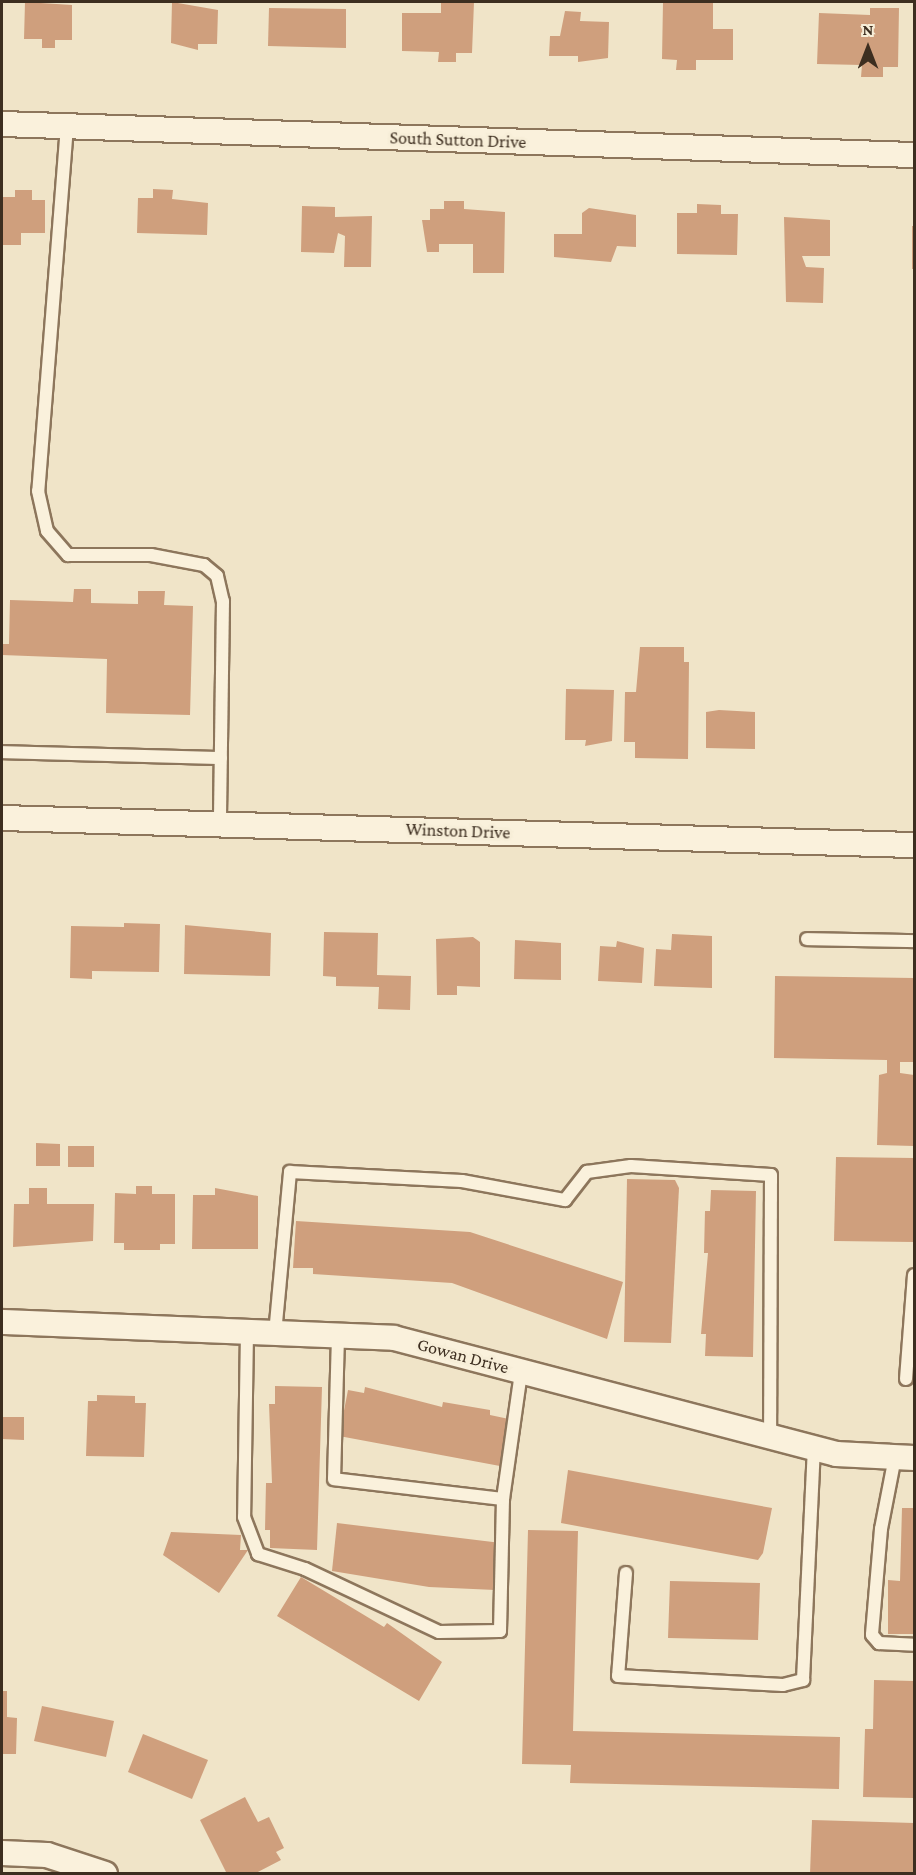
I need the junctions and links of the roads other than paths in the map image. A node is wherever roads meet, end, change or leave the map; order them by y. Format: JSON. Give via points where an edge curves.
{"nodes":[{"id":1,"x":2,"y":124,"type":"edge"},
{"id":2,"x":67,"y":126,"type":"junction"},
{"id":3,"x":915,"y":155,"type":"edge"},
{"id":4,"x":2,"y":752,"type":"edge"},
{"id":5,"x":220,"y":758,"type":"junction"},
{"id":6,"x":2,"y":818,"type":"edge"},
{"id":7,"x":220,"y":825,"type":"junction"},
{"id":8,"x":915,"y":844,"type":"edge"},
{"id":9,"x":807,"y":939,"type":"dead end"},
{"id":10,"x":915,"y":941,"type":"edge"},
{"id":11,"x":915,"y":1275,"type":"edge"},
{"id":12,"x":2,"y":1322,"type":"edge"},
{"id":13,"x":247,"y":1332,"type":"junction"},
{"id":14,"x":275,"y":1334,"type":"junction"},
{"id":15,"x":338,"y":1336,"type":"junction"},
{"id":16,"x":521,"y":1371,"type":"junction"},
{"id":17,"x":906,"y":1378,"type":"dead end"},
{"id":18,"x":770,"y":1437,"type":"junction"},
{"id":19,"x":814,"y":1449,"type":"junction"},
{"id":20,"x":905,"y":1458,"type":"edge"},
{"id":21,"x":503,"y":1499,"type":"junction"},
{"id":22,"x":626,"y":1572,"type":"dead end"},
{"id":23,"x":915,"y":1645,"type":"edge"},
{"id":24,"x":2,"y":1853,"type":"edge"},
{"id":25,"x":105,"y":1874,"type":"edge"}],
"edges":[{"from":1,"to":2,"type":"street","name":"South Sutton Drive"},
{"from":2,"to":3,"type":"street","name":"South Sutton Drive"},
{"from":2,"to":5,"type":"lane","via":[[38,491],[47,531],[68,555],[151,555],[204,565],[217,576],[223,601]]},
{"from":4,"to":5,"type":"lane"},
{"from":5,"to":7,"type":"lane"},
{"from":6,"to":7,"type":"street","name":"Winston Drive"},
{"from":7,"to":8,"type":"street","name":"Winston Drive"},
{"from":9,"to":10,"type":"lane"},
{"from":11,"to":17,"type":"lane"},
{"from":12,"to":13,"type":"street","name":"Gowan Drive"},
{"from":13,"to":14,"type":"street","name":"Gowan Drive"},
{"from":13,"to":21,"type":"lane","via":[[244,1517],[258,1554],[305,1569],[439,1632],[500,1631]]},
{"from":14,"to":15,"type":"street","name":"Gowan Drive"},
{"from":14,"to":18,"type":"lane","via":[[290,1172],[462,1180],[565,1200],[587,1172],[631,1166],[771,1175]]},
{"from":15,"to":16,"type":"street","name":"Gowan Drive","via":[[394,1338]]},
{"from":15,"to":21,"type":"lane","via":[[334,1479]]},
{"from":16,"to":18,"type":"street","name":"Gowan Drive"},
{"from":16,"to":21,"type":"lane"},
{"from":18,"to":19,"type":"street","name":"Gowan Drive"},
{"from":19,"to":20,"type":"street","name":"Gowan Drive"},
{"from":19,"to":22,"type":"lane","via":[[803,1680],[783,1685],[618,1676]]},
{"from":20,"to":23,"type":"lane","via":[[881,1529],[872,1635],[879,1643]]},
{"from":24,"to":25,"type":"street","via":[[46,1855]]}]}
